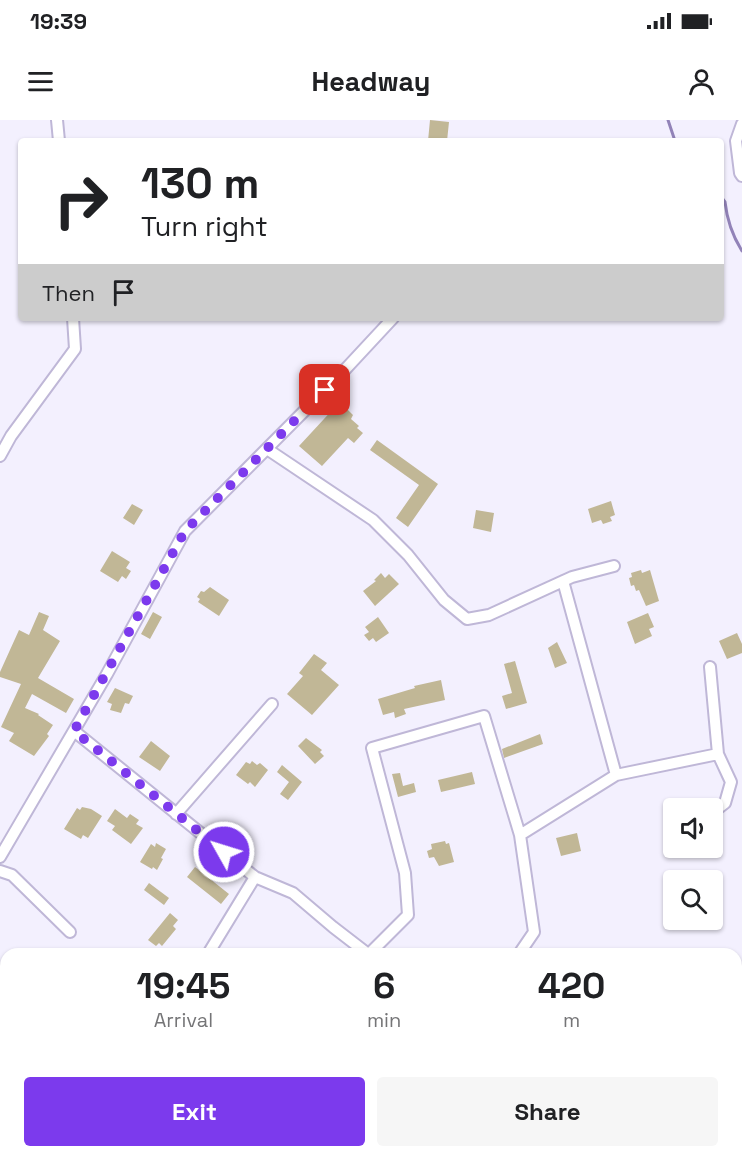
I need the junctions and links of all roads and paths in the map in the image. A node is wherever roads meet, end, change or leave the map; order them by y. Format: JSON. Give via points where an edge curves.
{"nodes":[{"id":1,"x":57,"y":120,"type":"edge"},
{"id":2,"x":742,"y":124,"type":"edge"},
{"id":3,"x":59,"y":138,"type":"edge"},
{"id":4,"x":742,"y":176,"type":"edge"},
{"id":5,"x":73,"y":321,"type":"edge"},
{"id":6,"x":390,"y":321,"type":"edge"},
{"id":7,"x":267,"y":449,"type":"junction"},
{"id":8,"x":0,"y":456,"type":"edge"},
{"id":9,"x":614,"y":566,"type":"dead end"},
{"id":10,"x":563,"y":581,"type":"junction"},
{"id":11,"x":710,"y":667,"type":"dead end"},
{"id":12,"x":272,"y":704,"type":"dead end"},
{"id":13,"x":74,"y":731,"type":"junction"},
{"id":14,"x":718,"y":754,"type":"junction"},
{"id":15,"x":616,"y":775,"type":"junction"},
{"id":16,"x":723,"y":805,"type":"edge"},
{"id":17,"x":176,"y":814,"type":"junction"},
{"id":18,"x":520,"y":835,"type":"junction"},
{"id":19,"x":0,"y":857,"type":"edge"},
{"id":20,"x":0,"y":871,"type":"edge"},
{"id":21,"x":255,"y":877,"type":"junction"},
{"id":22,"x":70,"y":932,"type":"dead end"},
{"id":23,"x":212,"y":948,"type":"edge"},
{"id":24,"x":361,"y":948,"type":"edge"},
{"id":25,"x":375,"y":948,"type":"edge"},
{"id":26,"x":523,"y":948,"type":"edge"}],
"edges":[{"from":1,"to":3,"type":"street"},
{"from":2,"to":4,"type":"street","via":[[736,141]]},
{"from":5,"to":8,"type":"street","via":[[75,349],[10,436]]},
{"from":6,"to":7,"type":"street"},
{"from":7,"to":10,"type":"street","via":[[373,520],[444,600],[467,620],[489,615]]},
{"from":7,"to":13,"type":"street","via":[[185,531]]},
{"from":9,"to":10,"type":"street"},
{"from":10,"to":15,"type":"street"},
{"from":11,"to":14,"type":"street"},
{"from":12,"to":17,"type":"street"},
{"from":13,"to":17,"type":"street"},
{"from":13,"to":19,"type":"street"},
{"from":14,"to":15,"type":"street"},
{"from":14,"to":16,"type":"street","via":[[731,782]]},
{"from":15,"to":18,"type":"street"},
{"from":17,"to":21,"type":"street"},
{"from":18,"to":25,"type":"street","via":[[484,716],[372,748],[405,873],[408,915]]},
{"from":18,"to":26,"type":"street","via":[[534,932]]},
{"from":20,"to":22,"type":"street","via":[[12,875]]},
{"from":21,"to":23,"type":"street"},
{"from":21,"to":24,"type":"street","via":[[293,893]]}]}
